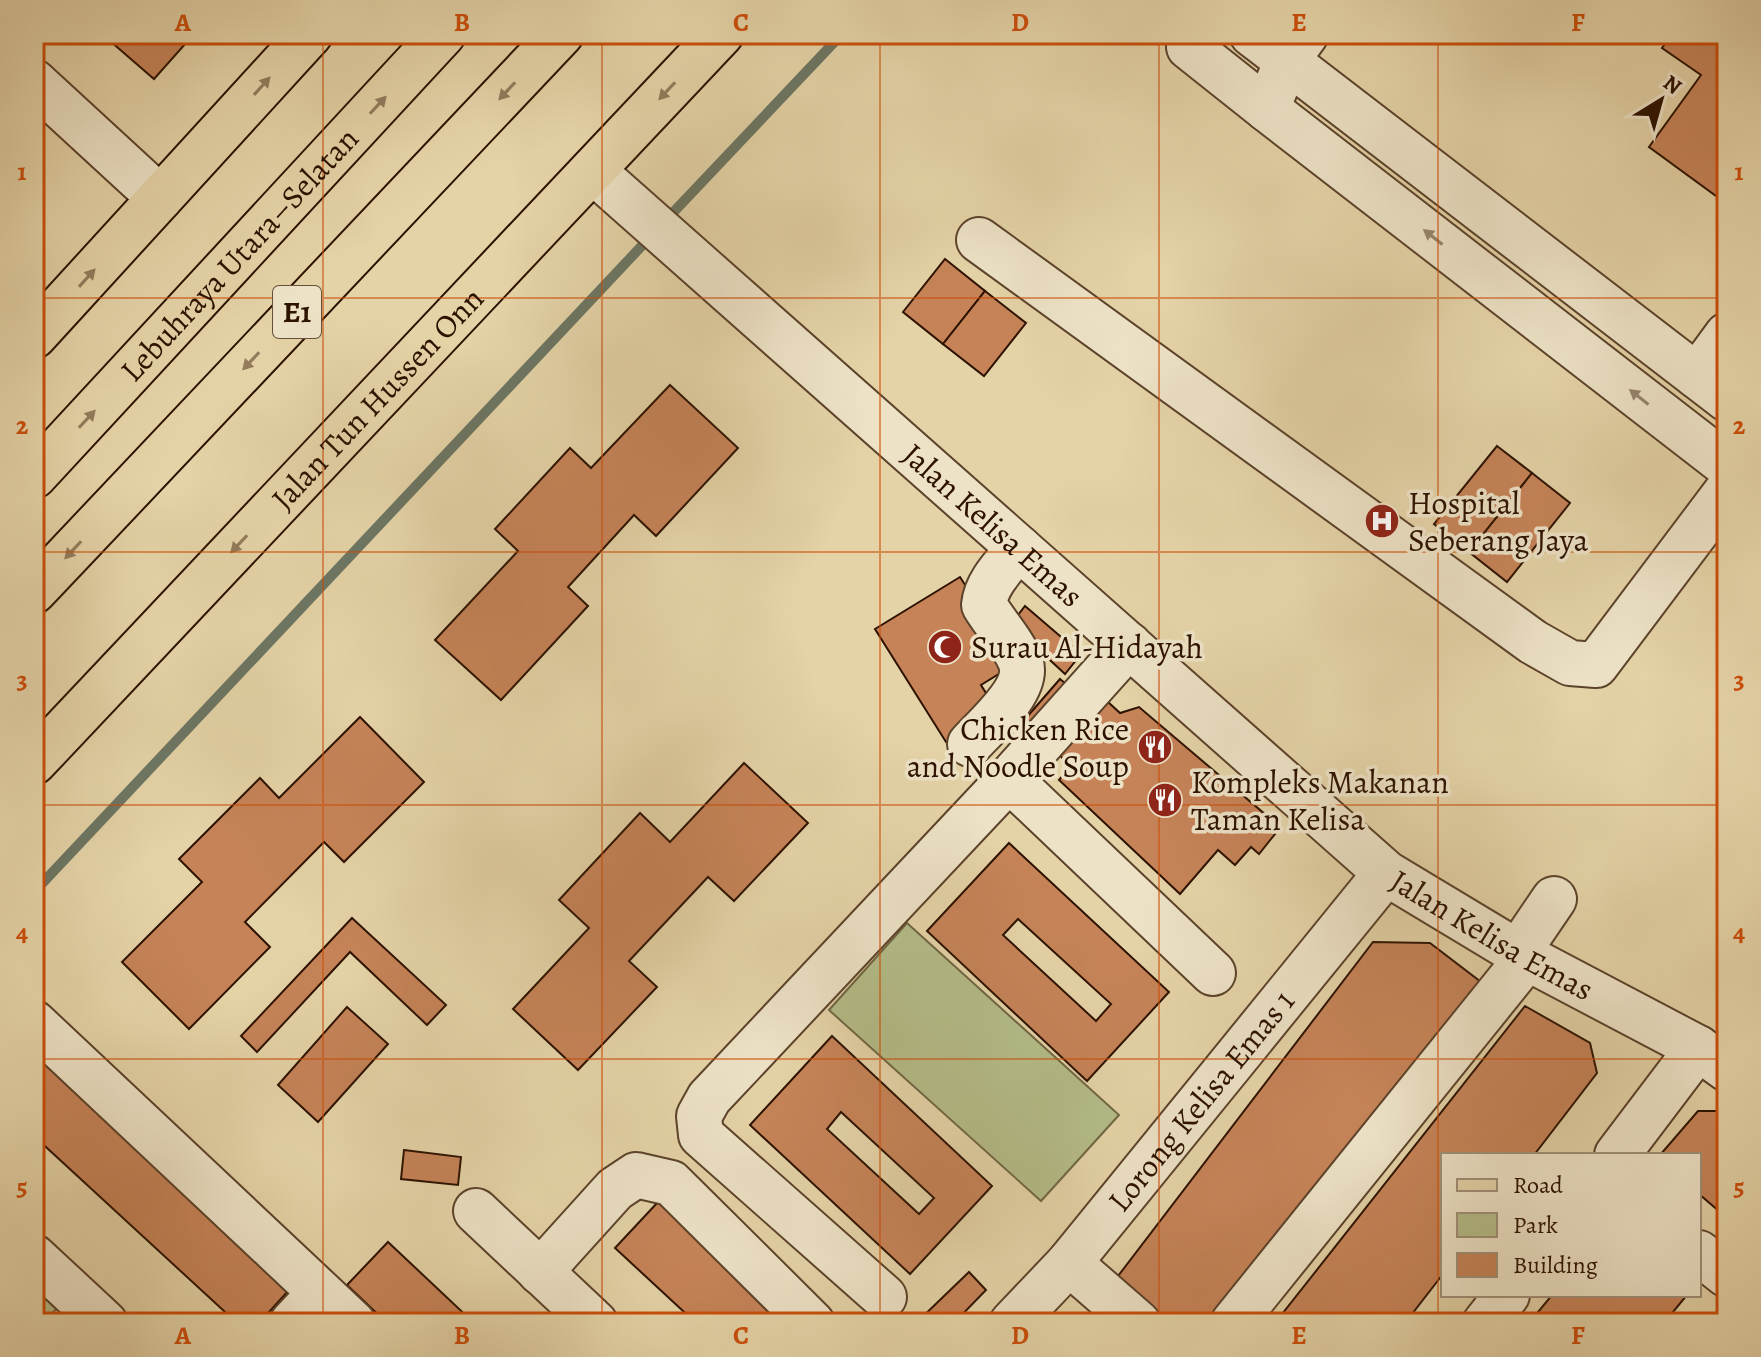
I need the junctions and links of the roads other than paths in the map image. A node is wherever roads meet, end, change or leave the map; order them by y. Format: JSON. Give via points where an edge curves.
{"nodes":[{"id":1,"x":310,"y":34,"type":"edge"},
{"id":2,"x":443,"y":34,"type":"edge"},
{"id":3,"x":561,"y":34,"type":"edge"},
{"id":4,"x":721,"y":34,"type":"edge"},
{"id":5,"x":1252,"y":34,"type":"edge"},
{"id":6,"x":1189,"y":47,"type":"dead end"},
{"id":7,"x":1297,"y":47,"type":"edge"},
{"id":8,"x":34,"y":82,"type":"edge"},
{"id":9,"x":1267,"y":109,"type":"junction"},
{"id":10,"x":593,"y":171,"type":"junction"},
{"id":11,"x":160,"y":198,"type":"junction"},
{"id":12,"x":979,"y":240,"type":"dead end"},
{"id":13,"x":1727,"y":335,"type":"edge"},
{"id":14,"x":34,"y":336,"type":"edge"},
{"id":15,"x":1712,"y":388,"type":"edge"},
{"id":16,"x":1727,"y":465,"type":"edge"},
{"id":17,"x":34,"y":476,"type":"edge"},
{"id":18,"x":1727,"y":491,"type":"edge"},
{"id":19,"x":1019,"y":548,"type":"junction"},
{"id":20,"x":34,"y":591,"type":"edge"},
{"id":21,"x":1129,"y":645,"type":"junction"},
{"id":22,"x":970,"y":744,"type":"dead end"},
{"id":23,"x":34,"y":762,"type":"edge"},
{"id":24,"x":1009,"y":779,"type":"junction"},
{"id":25,"x":1386,"y":873,"type":"junction"},
{"id":26,"x":1554,"y":899,"type":"dead end"},
{"id":27,"x":1522,"y":955,"type":"junction"},
{"id":28,"x":1213,"y":973,"type":"dead end"},
{"id":29,"x":34,"y":1023,"type":"edge"},
{"id":30,"x":1712,"y":1059,"type":"edge"},
{"id":31,"x":1619,"y":1153,"type":"edge"},
{"id":32,"x":476,"y":1211,"type":"dead end"},
{"id":33,"x":1701,"y":1255,"type":"edge"},
{"id":34,"x":34,"y":1257,"type":"edge"},
{"id":35,"x":1069,"y":1263,"type":"junction"},
{"id":36,"x":540,"y":1272,"type":"junction"},
{"id":37,"x":1727,"y":1275,"type":"edge"},
{"id":38,"x":884,"y":1297,"type":"dead end"},
{"id":39,"x":1505,"y":1297,"type":"edge"},
{"id":40,"x":306,"y":1308,"type":"edge"},
{"id":41,"x":105,"y":1323,"type":"edge"},
{"id":42,"x":353,"y":1323,"type":"edge"},
{"id":43,"x":595,"y":1323,"type":"edge"},
{"id":44,"x":812,"y":1323,"type":"edge"},
{"id":45,"x":1012,"y":1323,"type":"edge"},
{"id":46,"x":1138,"y":1323,"type":"edge"},
{"id":47,"x":1233,"y":1323,"type":"edge"},
{"id":48,"x":1485,"y":1323,"type":"edge"}],
"edges":[{"from":11,"to":1,"type":"main road","one_way":true},
{"from":17,"to":2,"type":"main road","name":"Lebuhraya Utara–Selatan","number":"E1","one_way":true},
{"from":3,"to":20,"type":"main road","number":"E1","one_way":true},
{"from":4,"to":10,"type":"main road","name":"Jalan Tun Hussen Onn","one_way":true},
{"from":5,"to":7,"type":"street"},
{"from":6,"to":9,"type":"street"},
{"from":7,"to":9,"type":"street"},
{"from":7,"to":15,"type":"street"},
{"from":8,"to":11,"type":"street"},
{"from":16,"to":9,"type":"street","one_way":true},
{"from":10,"to":19,"type":"street","name":"Jalan Kelisa Emas"},
{"from":10,"to":23,"type":"main road","name":"Jalan Tun Hussen Onn","one_way":true},
{"from":14,"to":11,"type":"main road","one_way":true},
{"from":12,"to":18,"type":"street","via":[[1533,642],[1570,663],[1596,665]]},
{"from":13,"to":15,"type":"street"},
{"from":19,"to":21,"type":"street","name":"Jalan Kelisa Emas"},
{"from":19,"to":22,"type":"street","via":[[993,581],[984,605],[1020,661],[1023,677],[1014,695]]},
{"from":21,"to":24,"type":"street"},
{"from":21,"to":25,"type":"street","name":"Jalan Kelisa Emas"},
{"from":24,"to":28,"type":"street"},
{"from":24,"to":38,"type":"street","via":[[709,1098],[699,1116],[701,1135]]},
{"from":25,"to":27,"type":"street","name":"Jalan Kelisa Emas"},
{"from":25,"to":35,"type":"street","name":"Lorong Kelisa Emas 1"},
{"from":26,"to":27,"type":"street"},
{"from":27,"to":30,"type":"street","name":"Jalan Kelisa Emas"},
{"from":27,"to":47,"type":"street"},
{"from":29,"to":40,"type":"street"},
{"from":30,"to":31,"type":"street"},
{"from":32,"to":36,"type":"street"},
{"from":33,"to":37,"type":"street"},
{"from":34,"to":41,"type":"street"},
{"from":35,"to":45,"type":"street","name":"Lorong Kelisa Emas 1"},
{"from":35,"to":46,"type":"street"},
{"from":36,"to":43,"type":"street"},
{"from":36,"to":44,"type":"street","via":[[615,1189],[636,1175],[671,1183]]},
{"from":39,"to":48,"type":"street"},
{"from":40,"to":42,"type":"street"}]}
